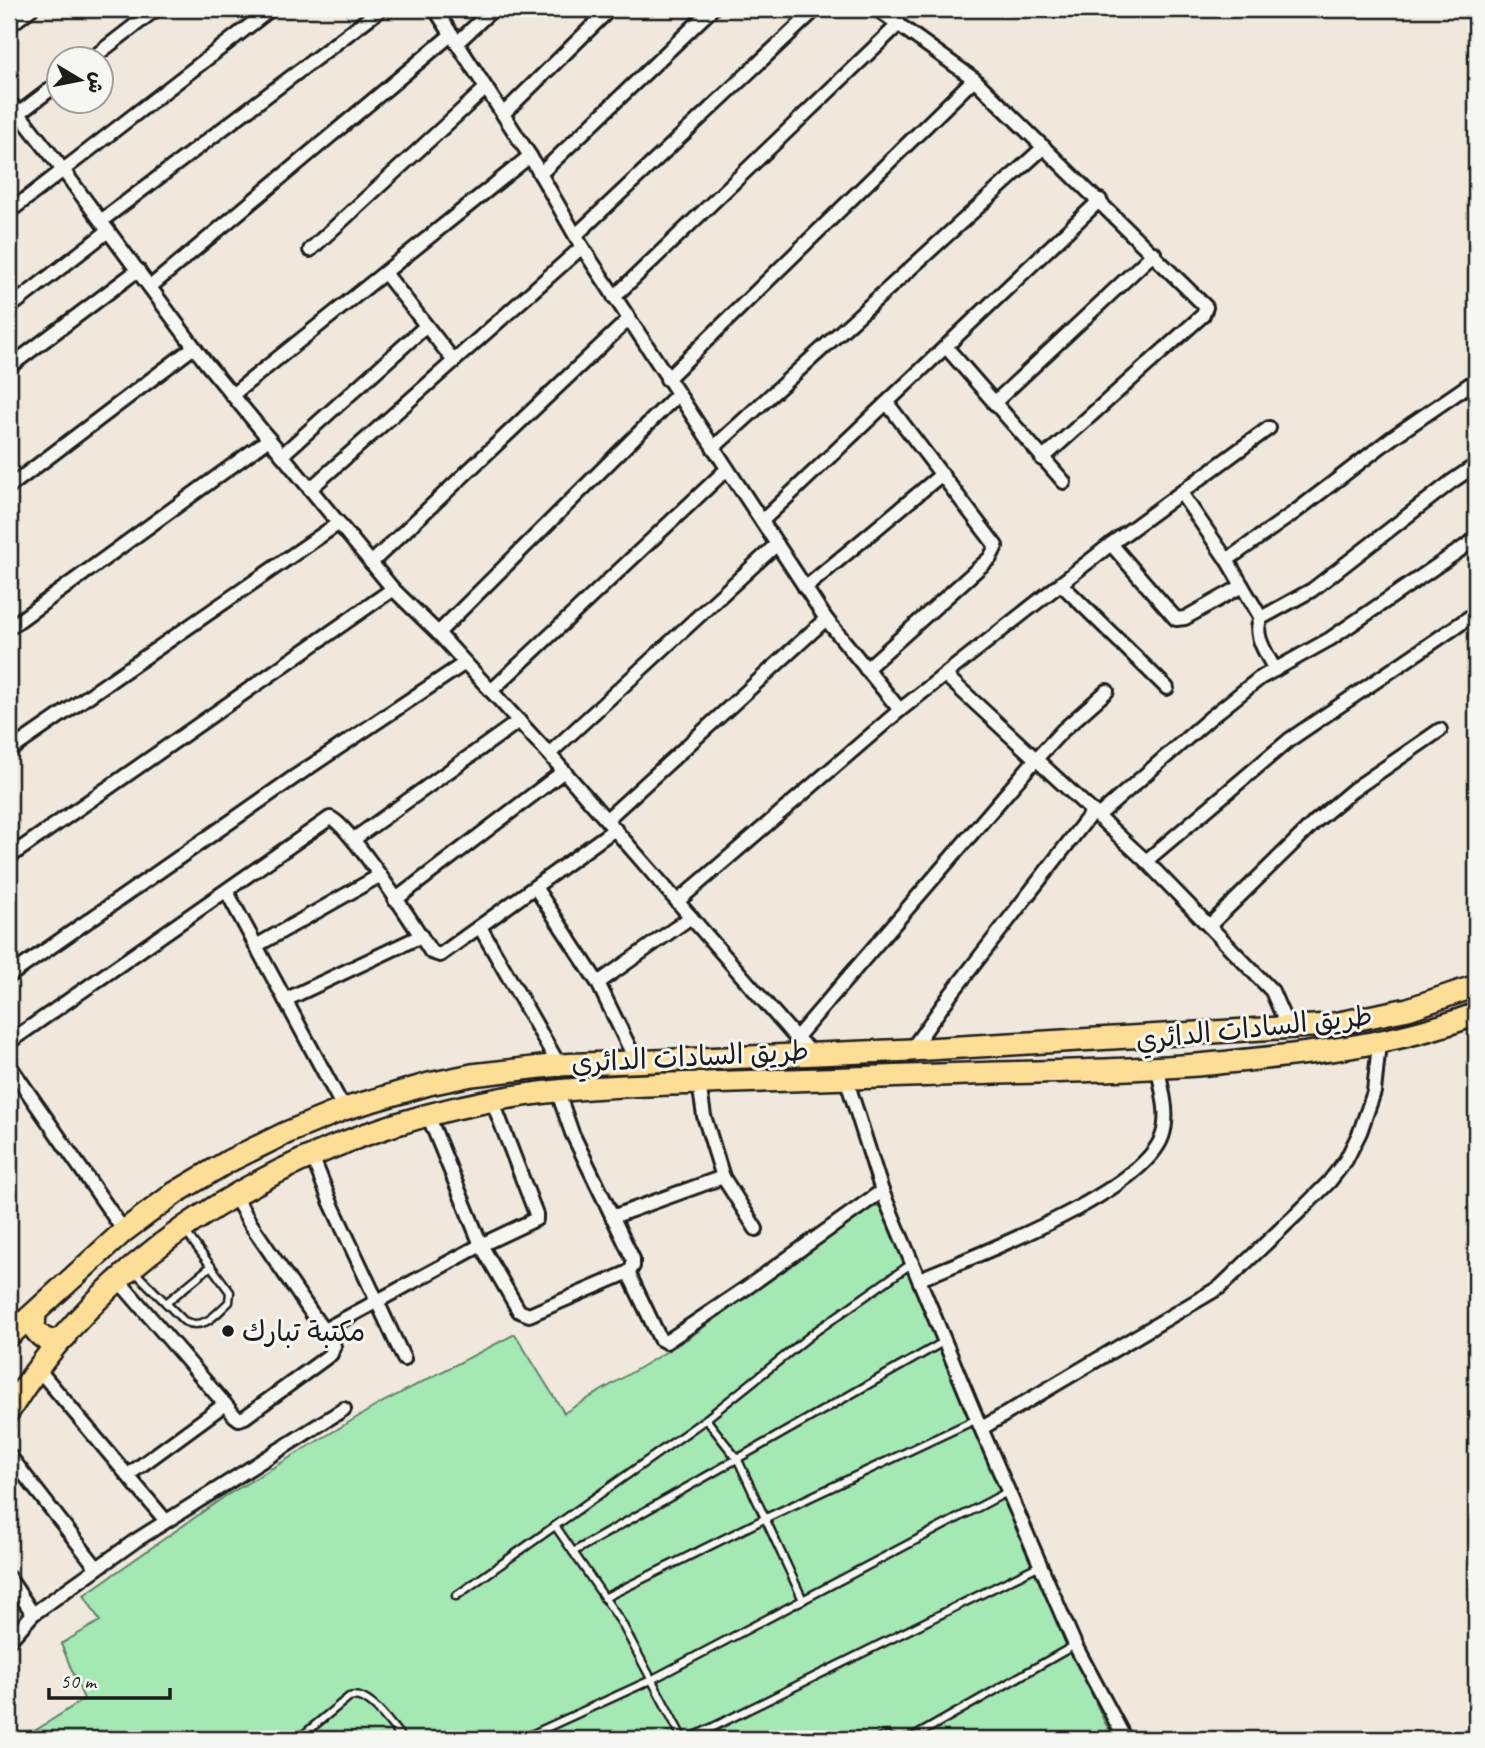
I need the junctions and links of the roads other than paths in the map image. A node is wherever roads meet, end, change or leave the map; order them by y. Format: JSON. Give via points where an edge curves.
{"nodes":[{"id":1,"x":31,"y":9,"type":"edge"},
{"id":2,"x":156,"y":9,"type":"edge"},
{"id":3,"x":271,"y":9,"type":"edge"},
{"id":4,"x":381,"y":9,"type":"edge"},
{"id":5,"x":435,"y":9,"type":"edge"},
{"id":6,"x":493,"y":9,"type":"edge"},
{"id":7,"x":610,"y":9,"type":"edge"},
{"id":8,"x":712,"y":9,"type":"edge"},
{"id":9,"x":816,"y":9,"type":"edge"},
{"id":10,"x":877,"y":9,"type":"edge"},
{"id":11,"x":899,"y":24,"type":"junction"},
{"id":12,"x":9,"y":26,"type":"edge"},
{"id":13,"x":454,"y":38,"type":"junction"},
{"id":14,"x":107,"y":46,"type":"edge"},
{"id":15,"x":974,"y":79,"type":"junction"},
{"id":16,"x":486,"y":88,"type":"junction"},
{"id":17,"x":46,"y":93,"type":"edge"},
{"id":18,"x":9,"y":100,"type":"edge"},
{"id":19,"x":503,"y":114,"type":"junction"},
{"id":20,"x":14,"y":117,"type":"edge"},
{"id":21,"x":1044,"y":147,"type":"junction"},
{"id":22,"x":530,"y":156,"type":"junction"},
{"id":23,"x":63,"y":170,"type":"junction"},
{"id":24,"x":540,"y":174,"type":"junction"},
{"id":25,"x":1100,"y":200,"type":"junction"},
{"id":26,"x":9,"y":212,"type":"edge"},
{"id":27,"x":105,"y":226,"type":"junction"},
{"id":28,"x":579,"y":241,"type":"junction"},
{"id":29,"x":310,"y":250,"type":"dead end"},
{"id":30,"x":1154,"y":253,"type":"junction"},
{"id":31,"x":138,"y":270,"type":"junction"},
{"id":32,"x":385,"y":273,"type":"junction"},
{"id":33,"x":150,"y":287,"type":"junction"},
{"id":34,"x":614,"y":297,"type":"junction"},
{"id":35,"x":9,"y":308,"type":"edge"},
{"id":36,"x":629,"y":319,"type":"junction"},
{"id":37,"x":426,"y":326,"type":"junction"},
{"id":38,"x":946,"y":346,"type":"junction"},
{"id":39,"x":194,"y":347,"type":"junction"},
{"id":40,"x":454,"y":361,"type":"junction"},
{"id":41,"x":9,"y":367,"type":"edge"},
{"id":42,"x":667,"y":379,"type":"junction"},
{"id":43,"x":1476,"y":380,"type":"edge"},
{"id":44,"x":232,"y":395,"type":"junction"},
{"id":45,"x":677,"y":395,"type":"junction"},
{"id":46,"x":887,"y":403,"type":"junction"},
{"id":47,"x":995,"y":403,"type":"junction"},
{"id":48,"x":1269,"y":428,"type":"dead end"},
{"id":49,"x":269,"y":439,"type":"junction"},
{"id":50,"x":713,"y":448,"type":"junction"},
{"id":51,"x":282,"y":455,"type":"junction"},
{"id":52,"x":1042,"y":459,"type":"junction"},
{"id":53,"x":1476,"y":465,"type":"edge"},
{"id":54,"x":727,"y":469,"type":"junction"},
{"id":55,"x":942,"y":474,"type":"junction"},
{"id":56,"x":1064,"y":482,"type":"dead end"},
{"id":57,"x":9,"y":487,"type":"edge"},
{"id":58,"x":310,"y":489,"type":"junction"},
{"id":59,"x":1181,"y":493,"type":"junction"},
{"id":60,"x":762,"y":521,"type":"junction"},
{"id":61,"x":339,"y":523,"type":"junction"},
{"id":62,"x":1476,"y":539,"type":"edge"},
{"id":63,"x":777,"y":544,"type":"junction"},
{"id":64,"x":1111,"y":544,"type":"junction"},
{"id":65,"x":1227,"y":560,"type":"junction"},
{"id":66,"x":371,"y":563,"type":"junction"},
{"id":67,"x":1061,"y":584,"type":"junction"},
{"id":68,"x":1242,"y":586,"type":"junction"},
{"id":69,"x":805,"y":588,"type":"junction"},
{"id":70,"x":393,"y":589,"type":"junction"},
{"id":71,"x":1476,"y":614,"type":"edge"},
{"id":72,"x":1261,"y":618,"type":"junction"},
{"id":73,"x":825,"y":619,"type":"junction"},
{"id":74,"x":9,"y":628,"type":"edge"},
{"id":75,"x":438,"y":634,"type":"junction"},
{"id":76,"x":465,"y":663,"type":"junction"},
{"id":77,"x":866,"y":669,"type":"junction"},
{"id":78,"x":1275,"y":670,"type":"junction"},
{"id":79,"x":945,"y":675,"type":"junction"},
{"id":80,"x":1167,"y":688,"type":"dead end"},
{"id":81,"x":491,"y":691,"type":"junction"},
{"id":82,"x":1107,"y":691,"type":"dead end"},
{"id":83,"x":900,"y":710,"type":"junction"},
{"id":84,"x":519,"y":721,"type":"junction"},
{"id":85,"x":1440,"y":730,"type":"dead end"},
{"id":86,"x":9,"y":751,"type":"edge"},
{"id":87,"x":549,"y":754,"type":"junction"},
{"id":88,"x":1036,"y":759,"type":"junction"},
{"id":89,"x":564,"y":771,"type":"junction"},
{"id":90,"x":1095,"y":814,"type":"junction"},
{"id":91,"x":611,"y":824,"type":"junction"},
{"id":92,"x":354,"y":839,"type":"junction"},
{"id":93,"x":9,"y":857,"type":"edge"},
{"id":94,"x":1146,"y":861,"type":"junction"},
{"id":95,"x":379,"y":876,"type":"junction"},
{"id":96,"x":535,"y":887,"type":"junction"},
{"id":97,"x":227,"y":891,"type":"junction"},
{"id":98,"x":395,"y":900,"type":"junction"},
{"id":99,"x":678,"y":901,"type":"junction"},
{"id":100,"x":691,"y":917,"type":"junction"},
{"id":101,"x":1209,"y":926,"type":"junction"},
{"id":102,"x":480,"y":927,"type":"junction"},
{"id":103,"x":421,"y":936,"type":"junction"},
{"id":104,"x":256,"y":946,"type":"junction"},
{"id":105,"x":9,"y":976,"type":"edge"},
{"id":106,"x":598,"y":983,"type":"junction"},
{"id":107,"x":1476,"y":986,"type":"edge"},
{"id":108,"x":285,"y":1000,"type":"junction"},
{"id":109,"x":1476,"y":1014,"type":"edge"},
{"id":110,"x":1288,"y":1028,"type":"junction"},
{"id":111,"x":796,"y":1038,"type":"junction"},
{"id":112,"x":1119,"y":1038,"type":"junction"},
{"id":113,"x":9,"y":1042,"type":"edge"},
{"id":114,"x":1379,"y":1043,"type":"junction"},
{"id":115,"x":911,"y":1050,"type":"junction"},
{"id":116,"x":815,"y":1054,"type":"junction"},
{"id":117,"x":636,"y":1061,"type":"junction"},
{"id":118,"x":9,"y":1065,"type":"edge"},
{"id":119,"x":559,"y":1065,"type":"junction"},
{"id":120,"x":1158,"y":1069,"type":"junction"},
{"id":121,"x":1118,"y":1070,"type":"junction"},
{"id":122,"x":846,"y":1078,"type":"junction"},
{"id":123,"x":699,"y":1083,"type":"junction"},
{"id":124,"x":557,"y":1090,"type":"junction"},
{"id":125,"x":492,"y":1100,"type":"junction"},
{"id":126,"x":344,"y":1109,"type":"junction"},
{"id":127,"x":428,"y":1115,"type":"junction"},
{"id":128,"x":312,"y":1156,"type":"junction"},
{"id":129,"x":723,"y":1177,"type":"junction"},
{"id":130,"x":882,"y":1191,"type":"junction"},
{"id":131,"x":234,"y":1195,"type":"junction"},
{"id":132,"x":612,"y":1216,"type":"junction"},
{"id":133,"x":183,"y":1227,"type":"junction"},
{"id":134,"x":756,"y":1228,"type":"dead end"},
{"id":135,"x":124,"y":1231,"type":"junction"},
{"id":136,"x":481,"y":1245,"type":"junction"},
{"id":137,"x":913,"y":1263,"type":"junction"},
{"id":138,"x":211,"y":1266,"type":"junction"},
{"id":139,"x":628,"y":1272,"type":"junction"},
{"id":140,"x":125,"y":1275,"type":"junction"},
{"id":141,"x":920,"y":1279,"type":"junction"},
{"id":142,"x":377,"y":1301,"type":"junction"},
{"id":143,"x":166,"y":1303,"type":"junction"},
{"id":144,"x":35,"y":1313,"type":"junction"},
{"id":145,"x":324,"y":1330,"type":"junction"},
{"id":146,"x":9,"y":1336,"type":"edge"},
{"id":147,"x":65,"y":1337,"type":"junction"},
{"id":148,"x":945,"y":1341,"type":"junction"},
{"id":149,"x":404,"y":1359,"type":"dead end"},
{"id":150,"x":38,"y":1368,"type":"junction"},
{"id":151,"x":225,"y":1404,"type":"junction"},
{"id":152,"x":344,"y":1409,"type":"dead end"},
{"id":153,"x":9,"y":1411,"type":"edge"},
{"id":154,"x":706,"y":1419,"type":"junction"},
{"id":155,"x":979,"y":1423,"type":"junction"},
{"id":156,"x":9,"y":1455,"type":"edge"},
{"id":157,"x":738,"y":1460,"type":"junction"},
{"id":158,"x":128,"y":1475,"type":"junction"},
{"id":159,"x":1009,"y":1492,"type":"junction"},
{"id":160,"x":766,"y":1518,"type":"junction"},
{"id":161,"x":166,"y":1521,"type":"junction"},
{"id":162,"x":556,"y":1527,"type":"junction"},
{"id":163,"x":573,"y":1552,"type":"junction"},
{"id":164,"x":1040,"y":1565,"type":"junction"},
{"id":165,"x":97,"y":1568,"type":"junction"},
{"id":166,"x":9,"y":1578,"type":"edge"},
{"id":167,"x":456,"y":1596,"type":"dead end"},
{"id":168,"x":604,"y":1598,"type":"junction"},
{"id":169,"x":803,"y":1600,"type":"junction"},
{"id":170,"x":33,"y":1614,"type":"junction"},
{"id":171,"x":9,"y":1641,"type":"edge"},
{"id":172,"x":1075,"y":1645,"type":"junction"},
{"id":173,"x":651,"y":1680,"type":"junction"},
{"id":174,"x":298,"y":1739,"type":"edge"},
{"id":175,"x":403,"y":1739,"type":"edge"},
{"id":176,"x":522,"y":1739,"type":"edge"},
{"id":177,"x":683,"y":1739,"type":"edge"},
{"id":178,"x":689,"y":1739,"type":"edge"},
{"id":179,"x":877,"y":1739,"type":"edge"},
{"id":180,"x":893,"y":1739,"type":"edge"},
{"id":181,"x":910,"y":1739,"type":"edge"},
{"id":182,"x":1125,"y":1739,"type":"edge"}],
"edges":[{"from":1,"to":12,"type":"street"},
{"from":2,"to":14,"type":"street"},
{"from":3,"to":23,"type":"street"},
{"from":4,"to":27,"type":"street"},
{"from":5,"to":13,"type":"street"},
{"from":6,"to":13,"type":"street"},
{"from":7,"to":19,"type":"street"},
{"from":8,"to":24,"type":"street"},
{"from":9,"to":28,"type":"street"},
{"from":10,"to":11,"type":"street"},
{"from":11,"to":15,"type":"street"},
{"from":11,"to":34,"type":"street"},
{"from":13,"to":16,"type":"street"},
{"from":13,"to":33,"type":"street"},
{"from":15,"to":21,"type":"street"},
{"from":15,"to":42,"type":"street"},
{"from":16,"to":19,"type":"street"},
{"from":16,"to":29,"type":"street"},
{"from":17,"to":20,"type":"street"},
{"from":18,"to":20,"type":"street"},
{"from":19,"to":22,"type":"street"},
{"from":20,"to":23,"type":"street"},
{"from":21,"to":25,"type":"street"},
{"from":21,"to":50,"type":"street"},
{"from":22,"to":24,"type":"street"},
{"from":22,"to":32,"type":"street"},
{"from":23,"to":26,"type":"street"},
{"from":23,"to":27,"type":"street"},
{"from":24,"to":28,"type":"street"},
{"from":25,"to":30,"type":"street"},
{"from":25,"to":38,"type":"street"},
{"from":27,"to":31,"type":"street"},
{"from":27,"to":35,"type":"street"},
{"from":28,"to":34,"type":"street"},
{"from":28,"to":40,"type":"street"},
{"from":30,"to":47,"type":"street"},
{"from":30,"to":52,"type":"street","via":[[1203,302],[1205,312]]},
{"from":31,"to":33,"type":"street"},
{"from":31,"to":41,"type":"street"},
{"from":32,"to":37,"type":"street"},
{"from":32,"to":44,"type":"street"},
{"from":33,"to":39,"type":"street"},
{"from":34,"to":36,"type":"street"},
{"from":36,"to":42,"type":"street"},
{"from":36,"to":66,"type":"street"},
{"from":37,"to":40,"type":"street"},
{"from":37,"to":51,"type":"street"},
{"from":38,"to":46,"type":"street"},
{"from":38,"to":47,"type":"street"},
{"from":39,"to":44,"type":"street"},
{"from":39,"to":57,"type":"street"},
{"from":40,"to":58,"type":"street"},
{"from":42,"to":45,"type":"street"},
{"from":43,"to":65,"type":"street"},
{"from":44,"to":49,"type":"street"},
{"from":45,"to":50,"type":"street"},
{"from":45,"to":75,"type":"street"},
{"from":46,"to":55,"type":"street"},
{"from":46,"to":60,"type":"street"},
{"from":47,"to":52,"type":"street"},
{"from":48,"to":59,"type":"street"},
{"from":49,"to":51,"type":"street"},
{"from":49,"to":74,"type":"street"},
{"from":50,"to":54,"type":"street"},
{"from":51,"to":58,"type":"street"},
{"from":52,"to":56,"type":"street"},
{"from":53,"to":72,"type":"street","via":[[1312,590]]},
{"from":54,"to":60,"type":"street"},
{"from":54,"to":81,"type":"street"},
{"from":55,"to":69,"type":"street"},
{"from":55,"to":77,"type":"street","via":[[995,543],[995,551]]},
{"from":58,"to":61,"type":"street"},
{"from":59,"to":64,"type":"street"},
{"from":59,"to":65,"type":"street"},
{"from":60,"to":63,"type":"street"},
{"from":61,"to":66,"type":"street"},
{"from":61,"to":86,"type":"street"},
{"from":62,"to":78,"type":"street","via":[[1330,639]]},
{"from":63,"to":69,"type":"street"},
{"from":63,"to":87,"type":"street"},
{"from":64,"to":67,"type":"street"},
{"from":64,"to":68,"type":"street","via":[[1176,619]]},
{"from":65,"to":68,"type":"street"},
{"from":66,"to":70,"type":"street"},
{"from":67,"to":79,"type":"street"},
{"from":67,"to":80,"type":"street"},
{"from":68,"to":72,"type":"street"},
{"from":69,"to":73,"type":"street"},
{"from":70,"to":75,"type":"street"},
{"from":70,"to":93,"type":"street"},
{"from":71,"to":94,"type":"street","via":[[1289,740]]},
{"from":72,"to":78,"type":"street","via":[[1259,637]]},
{"from":73,"to":77,"type":"street"},
{"from":73,"to":91,"type":"street"},
{"from":75,"to":76,"type":"street"},
{"from":76,"to":81,"type":"street"},
{"from":76,"to":105,"type":"street"},
{"from":77,"to":83,"type":"street"},
{"from":78,"to":90,"type":"street"},
{"from":79,"to":83,"type":"street"},
{"from":79,"to":88,"type":"street"},
{"from":81,"to":84,"type":"street"},
{"from":82,"to":88,"type":"street"},
{"from":83,"to":99,"type":"street"},
{"from":84,"to":87,"type":"street"},
{"from":84,"to":92,"type":"street"},
{"from":85,"to":101,"type":"street","via":[[1316,821]]},
{"from":87,"to":89,"type":"street"},
{"from":88,"to":90,"type":"street"},
{"from":88,"to":111,"type":"street"},
{"from":89,"to":91,"type":"street"},
{"from":89,"to":98,"type":"street"},
{"from":90,"to":94,"type":"street"},
{"from":90,"to":115,"type":"street"},
{"from":91,"to":96,"type":"street"},
{"from":91,"to":99,"type":"street"},
{"from":92,"to":95,"type":"street"},
{"from":92,"to":97,"type":"street","via":[[330,818]]},
{"from":94,"to":101,"type":"street"},
{"from":95,"to":98,"type":"street"},
{"from":95,"to":104,"type":"street"},
{"from":96,"to":102,"type":"street"},
{"from":96,"to":106,"type":"street"},
{"from":97,"to":104,"type":"street"},
{"from":97,"to":113,"type":"street"},
{"from":98,"to":103,"type":"street"},
{"from":99,"to":100,"type":"street"},
{"from":100,"to":106,"type":"street"},
{"from":100,"to":111,"type":"street"},
{"from":101,"to":110,"type":"street","via":[[1272,991]]},
{"from":102,"to":103,"type":"street","via":[[440,955],[432,952]]},
{"from":102,"to":119,"type":"street"},
{"from":103,"to":108,"type":"street"},
{"from":104,"to":108,"type":"street"},
{"from":106,"to":117,"type":"street"},
{"from":107,"to":110,"type":"highway","name":"طريق السادات الدائري","via":[[1369,1018]]},
{"from":108,"to":126,"type":"street"},
{"from":109,"to":114,"type":"highway","name":"طريق السادات الدائري"},
{"from":110,"to":112,"type":"highway","name":"طريق السادات الدائري"},
{"from":111,"to":116,"type":"street"},
{"from":112,"to":115,"type":"highway","name":"طريق السادات الدائري"},
{"from":112,"to":121,"type":"highway","via":[[1129,1057]]},
{"from":114,"to":120,"type":"highway","name":"طريق السادات الدائري"},
{"from":114,"to":155,"type":"street","via":[[1374,1092],[1346,1160],[1220,1287]]},
{"from":115,"to":116,"type":"highway","name":"طريق السادات الدائري"},
{"from":116,"to":117,"type":"highway","name":"طريق السادات الدائري"},
{"from":117,"to":119,"type":"highway","name":"طريق السادات الدائري"},
{"from":118,"to":135,"type":"street"},
{"from":119,"to":126,"type":"highway","name":"طريق السادات الدائري","via":[[461,1077]]},
{"from":120,"to":121,"type":"highway","name":"طريق السادات الدائري"},
{"from":120,"to":141,"type":"street","via":[[1166,1114],[1162,1136],[1152,1155],[1135,1171],[1035,1230]]},
{"from":121,"to":122,"type":"highway","name":"طريق السادات الدائري"},
{"from":122,"to":123,"type":"highway","name":"طريق السادات الدائري"},
{"from":122,"to":130,"type":"street"},
{"from":123,"to":124,"type":"highway","name":"طريق السادات الدائري"},
{"from":123,"to":129,"type":"street"},
{"from":124,"to":125,"type":"highway","name":"طريق السادات الدائري"},
{"from":124,"to":132,"type":"street"},
{"from":125,"to":127,"type":"highway","name":"طريق السادات الدائري"},
{"from":125,"to":136,"type":"street","via":[[536,1219]]},
{"from":126,"to":135,"type":"highway","name":"طريق السادات الدائري","via":[[229,1161]]},
{"from":127,"to":128,"type":"highway","name":"طريق السادات الدائري"},
{"from":127,"to":136,"type":"street"},
{"from":128,"to":131,"type":"highway","name":"طريق السادات الدائري"},
{"from":128,"to":142,"type":"street"},
{"from":129,"to":132,"type":"street"},
{"from":129,"to":134,"type":"street"},
{"from":130,"to":137,"type":"street"},
{"from":130,"to":139,"type":"street","via":[[666,1342],[660,1339]]},
{"from":131,"to":133,"type":"highway","name":"طريق السادات الدائري"},
{"from":131,"to":145,"type":"street"},
{"from":132,"to":139,"type":"street","via":[[633,1259]]},
{"from":133,"to":138,"type":"lane"},
{"from":133,"to":140,"type":"highway","name":"طريق السادات الدائري"},
{"from":135,"to":144,"type":"highway","name":"طريق السادات الدائري"},
{"from":136,"to":139,"type":"street","via":[[525,1315]]},
{"from":136,"to":142,"type":"street"},
{"from":137,"to":141,"type":"street"},
{"from":137,"to":154,"type":"lane","via":[[816,1331]]},
{"from":138,"to":143,"type":"lane"},
{"from":138,"to":143,"type":"lane","via":[[230,1298],[204,1324],[184,1321]]},
{"from":140,"to":143,"type":"lane"},
{"from":140,"to":147,"type":"highway","name":"طريق السادات الدائري"},
{"from":140,"to":151,"type":"street"},
{"from":141,"to":148,"type":"street"},
{"from":142,"to":145,"type":"street"},
{"from":142,"to":149,"type":"street"},
{"from":144,"to":146,"type":"highway","name":"طريق السادات الدائري"},
{"from":144,"to":147,"type":"highway","via":[[34,1328],[44,1339]]},
{"from":145,"to":151,"type":"street","via":[[334,1346],[331,1354],[242,1419]]},
{"from":147,"to":150,"type":"highway","name":"طريق السادات الدائري"},
{"from":148,"to":155,"type":"street"},
{"from":148,"to":157,"type":"lane"},
{"from":150,"to":153,"type":"highway","name":"طريق السادات الدائري"},
{"from":150,"to":158,"type":"street"},
{"from":151,"to":158,"type":"street"},
{"from":152,"to":161,"type":"street"},
{"from":154,"to":157,"type":"lane"},
{"from":154,"to":162,"type":"lane"},
{"from":155,"to":159,"type":"street"},
{"from":155,"to":160,"type":"lane"},
{"from":156,"to":165,"type":"street"},
{"from":157,"to":160,"type":"lane"},
{"from":157,"to":163,"type":"lane"},
{"from":158,"to":161,"type":"street"},
{"from":159,"to":164,"type":"street"},
{"from":159,"to":169,"type":"lane"},
{"from":160,"to":168,"type":"lane"},
{"from":160,"to":169,"type":"lane"},
{"from":161,"to":165,"type":"street"},
{"from":162,"to":163,"type":"lane"},
{"from":162,"to":167,"type":"lane"},
{"from":163,"to":168,"type":"lane"},
{"from":164,"to":172,"type":"street"},
{"from":164,"to":178,"type":"lane"},
{"from":165,"to":170,"type":"street"},
{"from":166,"to":170,"type":"street"},
{"from":168,"to":173,"type":"lane"},
{"from":169,"to":173,"type":"lane"},
{"from":170,"to":171,"type":"street"},
{"from":172,"to":181,"type":"lane"},
{"from":172,"to":182,"type":"street"},
{"from":173,"to":176,"type":"lane"},
{"from":173,"to":177,"type":"lane"},
{"from":174,"to":175,"type":"lane","via":[[354,1696],[369,1702]]},
{"from":179,"to":180,"type":"lane"}]}
